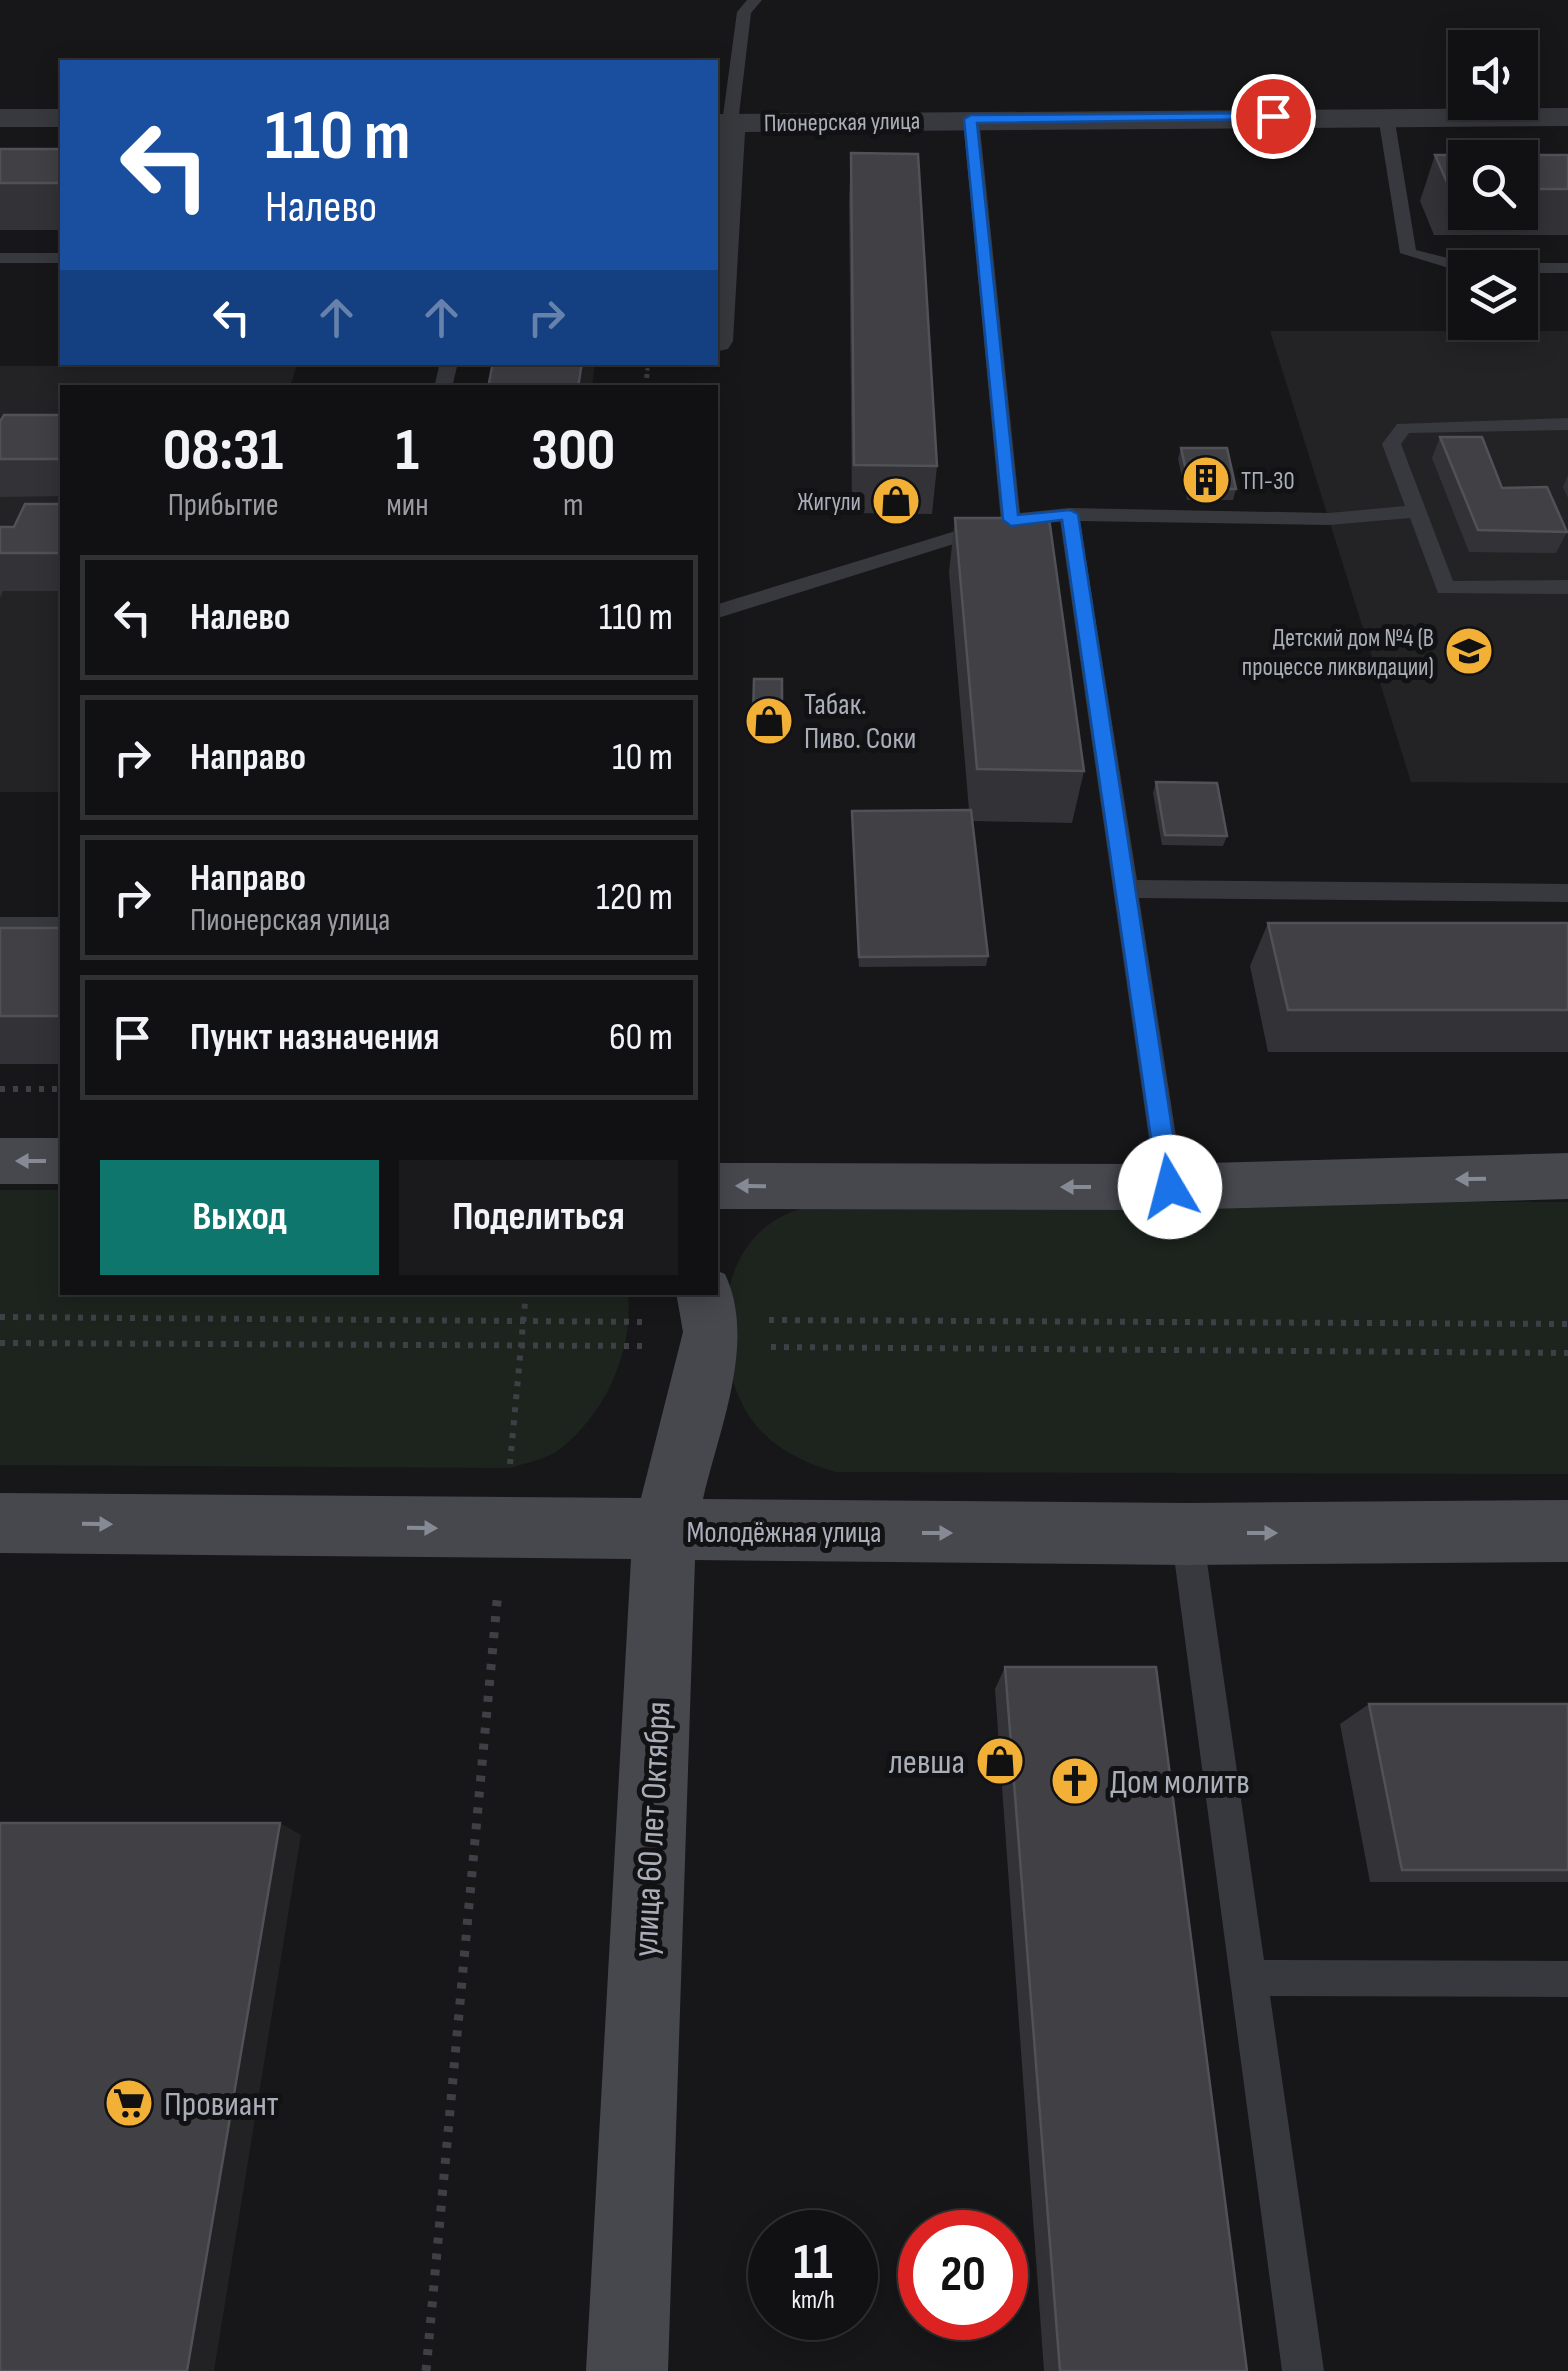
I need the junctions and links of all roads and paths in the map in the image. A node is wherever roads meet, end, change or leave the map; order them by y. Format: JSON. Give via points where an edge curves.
{"nodes":[{"id":1,"x":755,"y":0,"type":"edge"},
{"id":2,"x":1386,"y":116,"type":"junction"},
{"id":3,"x":1568,"y":116,"type":"edge"},
{"id":4,"x":0,"y":118,"type":"edge"},
{"id":5,"x":60,"y":118,"type":"edge"},
{"id":6,"x":971,"y":119,"type":"junction"},
{"id":7,"x":722,"y":123,"type":"edge"},
{"id":8,"x":718,"y":241,"type":"edge"},
{"id":9,"x":0,"y":258,"type":"edge"},
{"id":10,"x":60,"y":258,"type":"edge"},
{"id":11,"x":1448,"y":263,"type":"edge"},
{"id":12,"x":1538,"y":268,"type":"edge"},
{"id":13,"x":1568,"y":268,"type":"edge"},
{"id":14,"x":1568,"y":424,"type":"edge"},
{"id":15,"x":1416,"y":510,"type":"junction"},
{"id":16,"x":1070,"y":514,"type":"junction"},
{"id":17,"x":1011,"y":520,"type":"junction"},
{"id":18,"x":1568,"y":587,"type":"edge"},
{"id":19,"x":718,"y":611,"type":"edge"},
{"id":20,"x":1126,"y":889,"type":"junction"},
{"id":21,"x":1568,"y":893,"type":"edge"},
{"id":22,"x":0,"y":926,"type":"edge"},
{"id":23,"x":60,"y":926,"type":"edge"},
{"id":24,"x":0,"y":1089,"type":"edge"},
{"id":25,"x":60,"y":1089,"type":"edge"},
{"id":26,"x":0,"y":1161,"type":"edge"},
{"id":27,"x":60,"y":1161,"type":"edge"},
{"id":28,"x":1568,"y":1176,"type":"edge"},
{"id":29,"x":718,"y":1186,"type":"edge"},
{"id":30,"x":1170,"y":1187,"type":"junction"},
{"id":31,"x":526,"y":1295,"type":"edge"},
{"id":32,"x":0,"y":1317,"type":"edge"},
{"id":33,"x":522,"y":1319,"type":"junction"},
{"id":34,"x":724,"y":1324,"type":"edge"},
{"id":35,"x":1568,"y":1324,"type":"edge"},
{"id":36,"x":0,"y":1343,"type":"edge"},
{"id":37,"x":653,"y":1346,"type":"dead end"},
{"id":38,"x":1568,"y":1352,"type":"edge"},
{"id":39,"x":0,"y":1523,"type":"edge"},
{"id":40,"x":503,"y":1529,"type":"junction"},
{"id":41,"x":664,"y":1531,"type":"junction"},
{"id":42,"x":1568,"y":1532,"type":"edge"},
{"id":43,"x":1187,"y":1534,"type":"junction"},
{"id":44,"x":1247,"y":1978,"type":"junction"},
{"id":45,"x":1568,"y":1979,"type":"edge"},
{"id":46,"x":426,"y":2371,"type":"edge"},
{"id":47,"x":627,"y":2371,"type":"edge"},
{"id":48,"x":1303,"y":2371,"type":"edge"}],
"edges":[{"from":1,"to":7,"type":"lane","via":[[744,12]]},
{"from":2,"to":3,"type":"street","name":"Пионерская улица"},
{"from":2,"to":6,"type":"street","name":"Пионерская улица"},
{"from":2,"to":11,"type":"lane","via":[[1408,252]]},
{"from":4,"to":5,"type":"street"},
{"from":6,"to":7,"type":"street","name":"Пионерская улица"},
{"from":6,"to":17,"type":"lane"},
{"from":7,"to":8,"type":"street"},
{"from":9,"to":10,"type":"lane"},
{"from":12,"to":13,"type":"lane"},
{"from":14,"to":15,"type":"lane","via":[[1404,428],[1391,444]]},
{"from":15,"to":16,"type":"lane","via":[[1330,519]]},
{"from":15,"to":18,"type":"lane","via":[[1446,588]]},
{"from":16,"to":17,"type":"lane"},
{"from":16,"to":20,"type":"lane"},
{"from":17,"to":19,"type":"lane"},
{"from":20,"to":21,"type":"lane"},
{"from":20,"to":30,"type":"lane"},
{"from":22,"to":23,"type":"lane"},
{"from":24,"to":25,"type":"path"},
{"from":27,"to":26,"type":"main road","one_way":true},
{"from":28,"to":30,"type":"main road","one_way":true},
{"from":30,"to":29,"type":"main road","one_way":true},
{"from":31,"to":33,"type":"path"},
{"from":32,"to":33,"type":"path"},
{"from":33,"to":34,"type":"path"},
{"from":33,"to":40,"type":"path"},
{"from":34,"to":35,"type":"path"},
{"from":34,"to":38,"type":"path"},
{"from":34,"to":41,"type":"main road","name":"улица 60 лет Октября"},
{"from":36,"to":37,"type":"path"},
{"from":39,"to":40,"type":"main road","name":"Молодёжная улица","one_way":true},
{"from":40,"to":41,"type":"main road","name":"Молодёжная улица"},
{"from":40,"to":46,"type":"path"},
{"from":41,"to":43,"type":"main road","name":"Молодёжная улица","one_way":true},
{"from":41,"to":47,"type":"main road","name":"улица 60 лет Октября"},
{"from":43,"to":42,"type":"main road","name":"Молодёжная улица","one_way":true},
{"from":43,"to":44,"type":"lane"},
{"from":44,"to":45,"type":"lane"},
{"from":44,"to":48,"type":"lane"}]}
